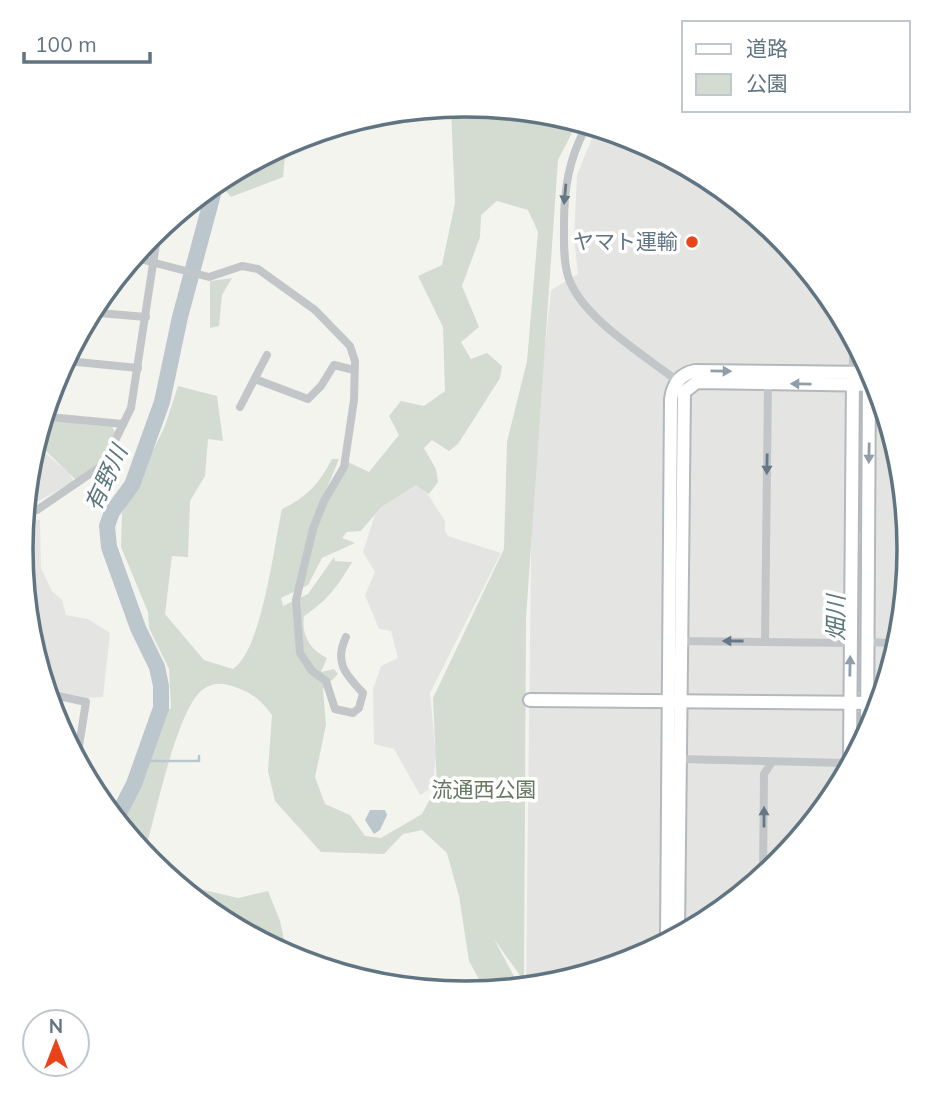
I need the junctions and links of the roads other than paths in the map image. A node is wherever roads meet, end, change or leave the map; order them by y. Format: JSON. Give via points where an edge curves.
{"nodes":[{"id":1,"x":583,"y":134,"type":"edge"},
{"id":2,"x":159,"y":245,"type":"edge"},
{"id":3,"x":145,"y":260,"type":"edge"},
{"id":4,"x":160,"y":264,"type":"junction"},
{"id":5,"x":103,"y":313,"type":"edge"},
{"id":6,"x":146,"y":317,"type":"junction"},
{"id":7,"x":267,"y":355,"type":"dead end"},
{"id":8,"x":853,"y":358,"type":"edge"},
{"id":9,"x":76,"y":362,"type":"edge"},
{"id":10,"x":138,"y":368,"type":"junction"},
{"id":11,"x":354,"y":370,"type":"junction"},
{"id":12,"x":768,"y":378,"type":"junction"},
{"id":13,"x":853,"y":378,"type":"junction"},
{"id":14,"x":862,"y":378,"type":"edge"},
{"id":15,"x":255,"y":379,"type":"junction"},
{"id":16,"x":682,"y":384,"type":"junction"},
{"id":17,"x":871,"y":399,"type":"edge"},
{"id":18,"x":240,"y":408,"type":"dead end"},
{"id":19,"x":54,"y":417,"type":"edge"},
{"id":20,"x":123,"y":424,"type":"junction"},
{"id":21,"x":35,"y":510,"type":"edge"},
{"id":22,"x":851,"y":537,"type":"junction"},
{"id":23,"x":868,"y":537,"type":"junction"},
{"id":24,"x":346,"y":637,"type":"dead end"},
{"id":25,"x":674,"y":641,"type":"junction"},
{"id":26,"x":765,"y":641,"type":"junction"},
{"id":27,"x":867,"y":642,"type":"junction"},
{"id":28,"x":850,"y":643,"type":"junction"},
{"id":29,"x":887,"y":643,"type":"edge"},
{"id":30,"x":872,"y":695,"type":"edge"},
{"id":31,"x":59,"y":696,"type":"edge"},
{"id":32,"x":530,"y":700,"type":"dead end"},
{"id":33,"x":674,"y":702,"type":"junction"},
{"id":34,"x":850,"y":703,"type":"junction"},
{"id":35,"x":869,"y":703,"type":"edge"},
{"id":36,"x":79,"y":744,"type":"edge"},
{"id":37,"x":849,"y":748,"type":"edge"},
{"id":38,"x":674,"y":759,"type":"junction"},
{"id":39,"x":843,"y":761,"type":"edge"},
{"id":40,"x":772,"y":762,"type":"junction"},
{"id":41,"x":763,"y":862,"type":"edge"},
{"id":42,"x":678,"y":926,"type":"edge"},
{"id":43,"x":667,"y":932,"type":"edge"}],
"edges":[{"from":1,"to":16,"type":"street","one_way":true,"via":[[570,165],[565,196],[568,277],[585,307]]},
{"from":2,"to":4,"type":"street"},
{"from":3,"to":4,"type":"street"},
{"from":4,"to":6,"type":"street"},
{"from":4,"to":11,"type":"street","via":[[209,277],[243,266],[258,269],[315,310],[350,346]]},
{"from":5,"to":6,"type":"street"},
{"from":6,"to":10,"type":"street"},
{"from":7,"to":15,"type":"street"},
{"from":8,"to":13,"type":"street"},
{"from":9,"to":10,"type":"street"},
{"from":10,"to":20,"type":"street","via":[[131,408]]},
{"from":11,"to":15,"type":"street","via":[[334,365],[308,398]]},
{"from":11,"to":24,"type":"street","via":[[344,467],[313,529],[296,600],[300,653],[326,681],[335,709],[353,713],[363,693],[340,661],[338,652]]},
{"from":12,"to":13,"type":"street"},
{"from":12,"to":16,"type":"street","via":[[695,371]]},
{"from":12,"to":26,"type":"street","one_way":true},
{"from":13,"to":14,"type":"street"},
{"from":13,"to":22,"type":"street"},
{"from":15,"to":18,"type":"street"},
{"from":16,"to":25,"type":"street","via":[[671,399]]},
{"from":17,"to":23,"type":"street","one_way":true},
{"from":19,"to":20,"type":"street"},
{"from":20,"to":21,"type":"street","via":[[103,465]]},
{"from":22,"to":23,"type":"street"},
{"from":22,"to":28,"type":"street"},
{"from":23,"to":27,"type":"street"},
{"from":26,"to":25,"type":"street","one_way":true},
{"from":25,"to":33,"type":"street"},
{"from":26,"to":28,"type":"street"},
{"from":27,"to":29,"type":"street"},
{"from":27,"to":30,"type":"street"},
{"from":34,"to":28,"type":"street","one_way":true},
{"from":31,"to":36,"type":"street","via":[[86,702]]},
{"from":32,"to":33,"type":"street"},
{"from":33,"to":34,"type":"street"},
{"from":33,"to":38,"type":"street"},
{"from":34,"to":35,"type":"street"},
{"from":34,"to":37,"type":"street"},
{"from":38,"to":40,"type":"street"},
{"from":38,"to":42,"type":"street"},
{"from":38,"to":43,"type":"street"},
{"from":39,"to":40,"type":"street"},
{"from":41,"to":40,"type":"street","one_way":true,"via":[[764,774]]}]}
